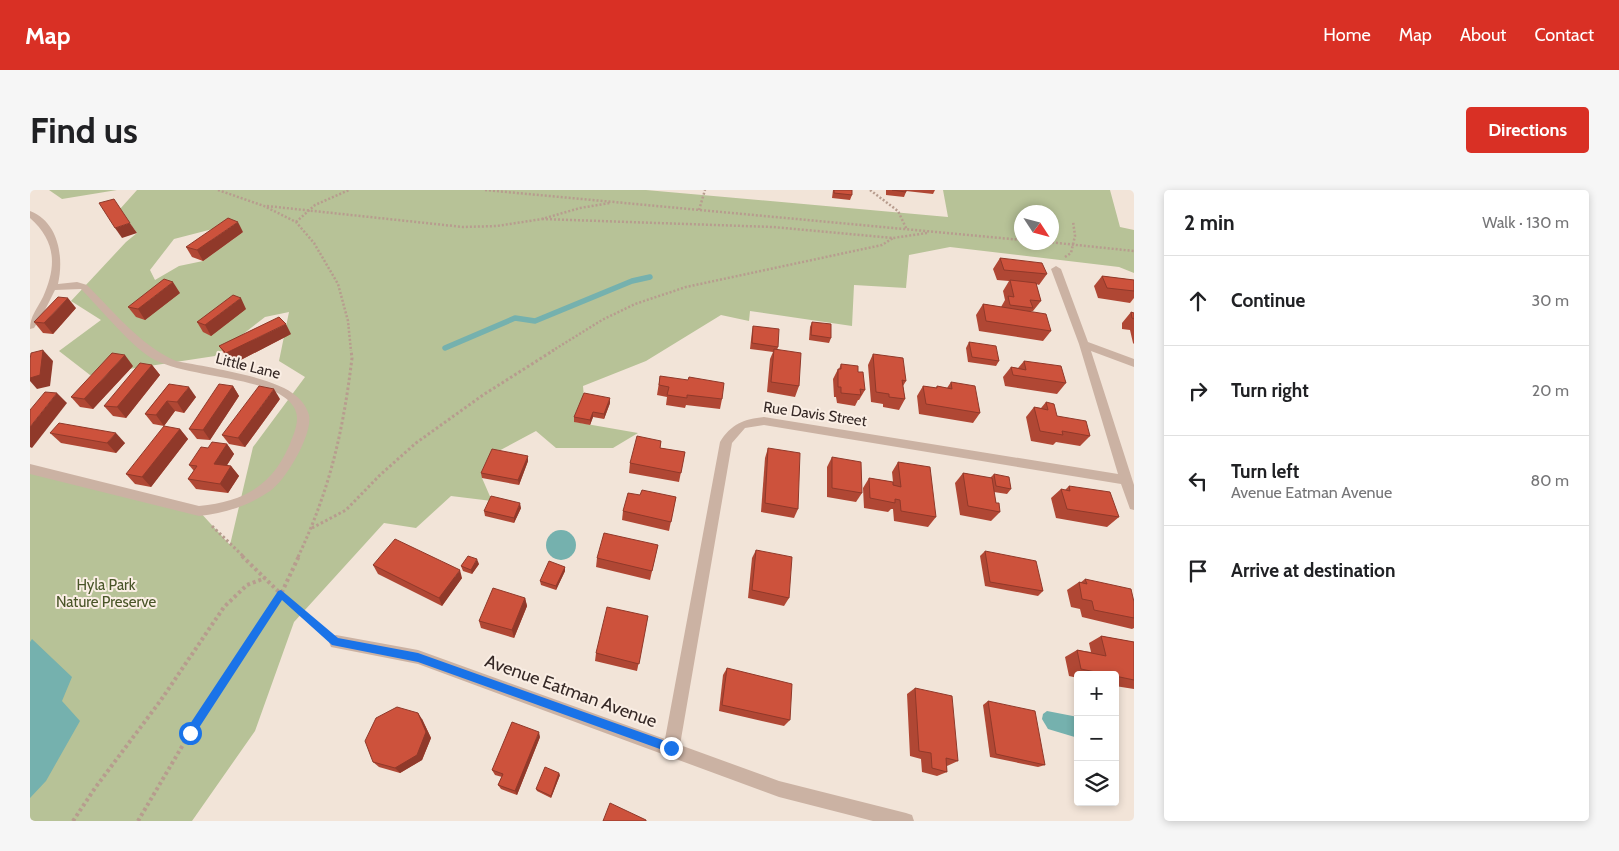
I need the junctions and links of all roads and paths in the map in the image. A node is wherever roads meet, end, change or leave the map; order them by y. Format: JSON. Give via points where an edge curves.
{"nodes":[{"id":1,"x":218,"y":190,"type":"edge"},
{"id":2,"x":349,"y":190,"type":"edge"},
{"id":3,"x":485,"y":190,"type":"edge"},
{"id":4,"x":705,"y":190,"type":"edge"},
{"id":5,"x":870,"y":190,"type":"edge"},
{"id":6,"x":614,"y":202,"type":"junction"},
{"id":7,"x":264,"y":206,"type":"junction"},
{"id":8,"x":309,"y":210,"type":"junction"},
{"id":9,"x":699,"y":210,"type":"junction"},
{"id":10,"x":30,"y":214,"type":"edge"},
{"id":11,"x":542,"y":219,"type":"junction"},
{"id":12,"x":1073,"y":221,"type":"dead end"},
{"id":13,"x":296,"y":222,"type":"junction"},
{"id":14,"x":907,"y":230,"type":"junction"},
{"id":15,"x":933,"y":232,"type":"junction"},
{"id":16,"x":893,"y":238,"type":"junction"},
{"id":17,"x":1014,"y":239,"type":"edge"},
{"id":18,"x":1059,"y":243,"type":"edge"},
{"id":19,"x":1072,"y":245,"type":"junction"},
{"id":20,"x":1134,"y":251,"type":"edge"},
{"id":21,"x":1056,"y":269,"type":"joint"},
{"id":22,"x":53,"y":287,"type":"junction"},
{"id":23,"x":30,"y":326,"type":"edge"},
{"id":24,"x":1084,"y":344,"type":"junction"},
{"id":25,"x":1134,"y":363,"type":"edge"},
{"id":26,"x":30,"y":469,"type":"edge"},
{"id":27,"x":1125,"y":480,"type":"junction"},
{"id":28,"x":1134,"y":505,"type":"edge"},
{"id":29,"x":199,"y":511,"type":"junction"},
{"id":30,"x":312,"y":528,"type":"junction"},
{"id":31,"x":265,"y":578,"type":"junction"},
{"id":32,"x":281,"y":594,"type":"junction"},
{"id":33,"x":336,"y":642,"type":"joint"},
{"id":34,"x":671,"y":748,"type":"junction"},
{"id":35,"x":73,"y":821,"type":"edge"},
{"id":36,"x":138,"y":821,"type":"edge"},
{"id":37,"x":906,"y":821,"type":"edge"}],
"edges":[{"from":1,"to":7,"type":"path"},
{"from":2,"to":8,"type":"path"},
{"from":3,"to":6,"type":"path"},
{"from":4,"to":9,"type":"path"},
{"from":5,"to":14,"type":"path","via":[[898,211]]},
{"from":6,"to":9,"type":"path"},
{"from":6,"to":11,"type":"path"},
{"from":7,"to":8,"type":"path"},
{"from":7,"to":13,"type":"path"},
{"from":8,"to":11,"type":"path","via":[[463,227]]},
{"from":8,"to":13,"type":"path"},
{"from":9,"to":14,"type":"path"},
{"from":10,"to":22,"type":"street","via":[[49,231],[56,246],[58,266]]},
{"from":11,"to":16,"type":"path","via":[[773,227]]},
{"from":12,"to":19,"type":"path","via":[[1075,236]]},
{"from":13,"to":30,"type":"path","via":[[314,243],[338,284],[348,321],[352,358],[346,410],[333,469]]},
{"from":14,"to":15,"type":"path"},
{"from":15,"to":16,"type":"path"},
{"from":15,"to":17,"type":"path"},
{"from":16,"to":30,"type":"path","via":[[882,245],[845,254],[686,287],[635,304],[602,320],[483,395],[416,443],[346,510]]},
{"from":18,"to":19,"type":"path"},
{"from":19,"to":20,"type":"path"},
{"from":19,"to":21,"type":"path","via":[[1071,253],[1062,258]]},
{"from":21,"to":24,"type":"street"},
{"from":22,"to":23,"type":"street"},
{"from":22,"to":29,"type":"street","name":"Little Lane","via":[[84,287],[144,348],[157,357],[174,364],[273,386],[288,393],[298,404],[303,415],[303,428],[277,477],[242,502],[221,509]]},
{"from":24,"to":25,"type":"street"},
{"from":24,"to":27,"type":"street"},
{"from":26,"to":29,"type":"street","name":"Little Lane"},
{"from":27,"to":28,"type":"street"},
{"from":27,"to":34,"type":"street","name":"Rue Davis Street","via":[[764,421],[746,422],[734,429],[726,442]]},
{"from":29,"to":31,"type":"path"},
{"from":30,"to":32,"type":"path"},
{"from":31,"to":32,"type":"path"},
{"from":31,"to":35,"type":"path","via":[[248,586],[224,608]]},
{"from":32,"to":33,"type":"path"},
{"from":32,"to":36,"type":"path","via":[[190,733]]},
{"from":33,"to":34,"type":"street","name":"Avenue Eatman Avenue","via":[[418,657]]},
{"from":34,"to":37,"type":"street","name":"Avenue Eatman Avenue","via":[[779,788]]}]}
